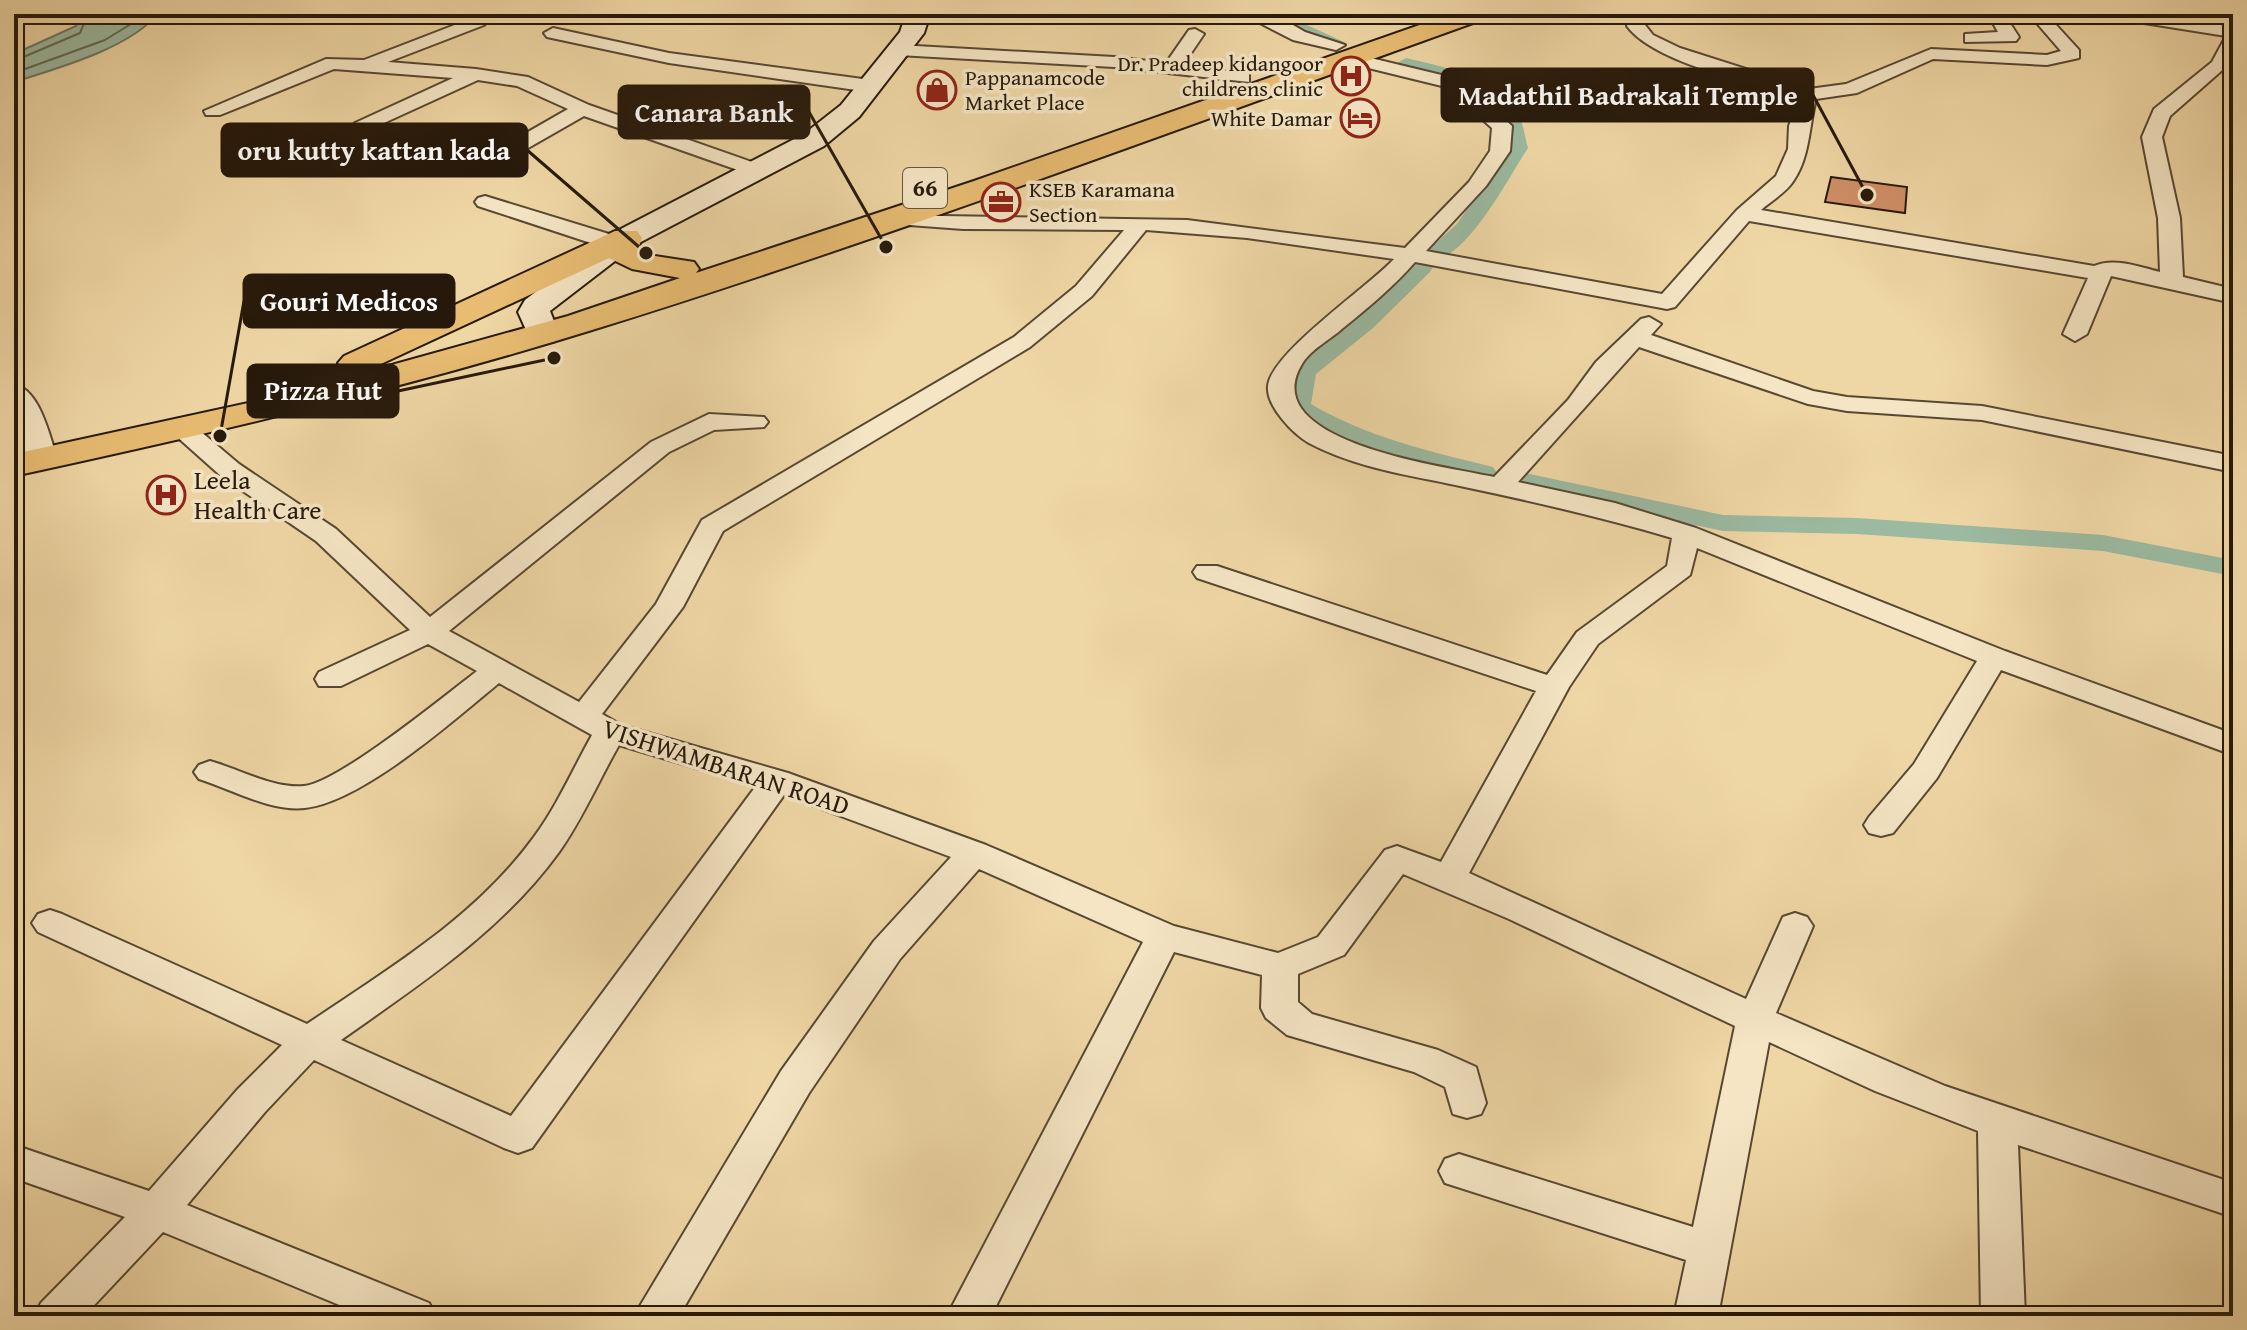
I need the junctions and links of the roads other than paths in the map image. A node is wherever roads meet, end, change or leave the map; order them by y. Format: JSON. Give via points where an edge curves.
{"nodes":[{"id":1,"x":879,"y":14,"type":"edge"},
{"id":2,"x":1266,"y":14,"type":"edge"},
{"id":3,"x":1428,"y":14,"type":"edge"},
{"id":4,"x":1475,"y":14,"type":"edge"},
{"id":5,"x":1639,"y":14,"type":"edge"},
{"id":6,"x":1996,"y":14,"type":"edge"},
{"id":7,"x":2037,"y":14,"type":"edge"},
{"id":8,"x":2119,"y":14,"type":"edge"},
{"id":9,"x":917,"y":16,"type":"edge"},
{"id":10,"x":478,"y":21,"type":"dead end"},
{"id":11,"x":553,"y":33,"type":"dead end"},
{"id":12,"x":1195,"y":34,"type":"dead end"},
{"id":13,"x":2233,"y":35,"type":"edge"},
{"id":14,"x":1948,"y":37,"type":"dead end"},
{"id":15,"x":898,"y":50,"type":"junction"},
{"id":16,"x":1343,"y":52,"type":"junction"},
{"id":17,"x":367,"y":64,"type":"junction"},
{"id":18,"x":1171,"y":69,"type":"junction"},
{"id":19,"x":476,"y":74,"type":"junction"},
{"id":20,"x":1243,"y":78,"type":"junction"},
{"id":21,"x":870,"y":86,"type":"junction"},
{"id":22,"x":1808,"y":95,"type":"junction"},
{"id":23,"x":582,"y":109,"type":"junction"},
{"id":24,"x":213,"y":111,"type":"dead end"},
{"id":25,"x":362,"y":127,"type":"dead end"},
{"id":26,"x":486,"y":164,"type":"dead end"},
{"id":27,"x":759,"y":171,"type":"junction"},
{"id":28,"x":485,"y":202,"type":"dead end"},
{"id":29,"x":1744,"y":214,"type":"junction"},
{"id":30,"x":889,"y":219,"type":"junction"},
{"id":31,"x":1139,"y":225,"type":"junction"},
{"id":32,"x":620,"y":241,"type":"junction"},
{"id":33,"x":1412,"y":257,"type":"junction"},
{"id":34,"x":683,"y":269,"type":"junction"},
{"id":35,"x":2099,"y":273,"type":"junction"},
{"id":36,"x":2172,"y":282,"type":"junction"},
{"id":37,"x":2233,"y":296,"type":"edge"},
{"id":38,"x":1667,"y":302,"type":"junction"},
{"id":39,"x":521,"y":323,"type":"junction"},
{"id":40,"x":2075,"y":334,"type":"dead end"},
{"id":41,"x":1637,"y":338,"type":"junction"},
{"id":42,"x":14,"y":393,"type":"edge"},
{"id":43,"x":755,"y":422,"type":"dead end"},
{"id":44,"x":184,"y":430,"type":"junction"},
{"id":45,"x":27,"y":453,"type":"edge"},
{"id":46,"x":2233,"y":464,"type":"edge"},
{"id":47,"x":1499,"y":487,"type":"junction"},
{"id":48,"x":1686,"y":534,"type":"junction"},
{"id":49,"x":1207,"y":572,"type":"dead end"},
{"id":50,"x":429,"y":632,"type":"junction"},
{"id":51,"x":1994,"y":657,"type":"junction"},
{"id":52,"x":498,"y":669,"type":"junction"},
{"id":53,"x":330,"y":679,"type":"dead end"},
{"id":54,"x":1554,"y":687,"type":"junction"},
{"id":55,"x":596,"y":725,"type":"junction"},
{"id":56,"x":2233,"y":745,"type":"edge"},
{"id":57,"x":210,"y":772,"type":"dead end"},
{"id":58,"x":777,"y":781,"type":"junction"},
{"id":59,"x":1881,"y":825,"type":"dead end"},
{"id":60,"x":974,"y":853,"type":"junction"},
{"id":61,"x":1449,"y":878,"type":"junction"},
{"id":62,"x":50,"y":923,"type":"dead end"},
{"id":63,"x":1795,"y":926,"type":"dead end"},
{"id":64,"x":1164,"y":936,"type":"junction"},
{"id":65,"x":1280,"y":967,"type":"junction"},
{"id":66,"x":1754,"y":1022,"type":"junction"},
{"id":67,"x":308,"y":1043,"type":"junction"},
{"id":68,"x":1467,"y":1103,"type":"dead end"},
{"id":69,"x":1997,"y":1122,"type":"junction"},
{"id":70,"x":14,"y":1161,"type":"edge"},
{"id":71,"x":1459,"y":1171,"type":"dead end"},
{"id":72,"x":2233,"y":1200,"type":"edge"},
{"id":73,"x":157,"y":1211,"type":"junction"},
{"id":74,"x":1709,"y":1250,"type":"junction"},
{"id":75,"x":398,"y":1313,"type":"edge"},
{"id":76,"x":56,"y":1316,"type":"edge"},
{"id":77,"x":656,"y":1316,"type":"edge"},
{"id":78,"x":969,"y":1316,"type":"edge"},
{"id":79,"x":1696,"y":1316,"type":"edge"},
{"id":80,"x":2003,"y":1316,"type":"edge"}],
"edges":[{"from":1,"to":9,"type":"street"},
{"from":2,"to":16,"type":"street","via":[[1285,30]]},
{"from":3,"to":16,"type":"main road"},
{"from":4,"to":16,"type":"main road"},
{"from":5,"to":22,"type":"street","via":[[1636,26],[1647,39],[1674,52]]},
{"from":6,"to":14,"type":"street","via":[[2010,37]]},
{"from":7,"to":22,"type":"street","via":[[2073,54],[2047,60],[1931,54],[1850,89]]},
{"from":8,"to":13,"type":"street"},
{"from":9,"to":15,"type":"main road"},
{"from":10,"to":17,"type":"street"},
{"from":11,"to":21,"type":"street","via":[[669,58]]},
{"from":12,"to":18,"type":"street"},
{"from":13,"to":36,"type":"street","via":[[2219,65],[2161,113],[2152,137],[2169,218]]},
{"from":15,"to":18,"type":"street"},
{"from":15,"to":21,"type":"main road"},
{"from":16,"to":20,"type":"main road","number":"66"},
{"from":16,"to":30,"type":"main road"},
{"from":16,"to":33,"type":"street","via":[[1452,83],[1502,126],[1500,151],[1476,186]]},
{"from":17,"to":19,"type":"street"},
{"from":17,"to":24,"type":"street","via":[[332,63]]},
{"from":18,"to":20,"type":"street"},
{"from":19,"to":23,"type":"street","via":[[522,81]]},
{"from":19,"to":25,"type":"street"},
{"from":20,"to":34,"type":"main road","number":"66"},
{"from":21,"to":27,"type":"main road","via":[[850,111],[814,140]]},
{"from":22,"to":29,"type":"street","via":[[1798,149],[1785,179]]},
{"from":23,"to":26,"type":"street"},
{"from":23,"to":27,"type":"street"},
{"from":27,"to":32,"type":"main road"},
{"from":28,"to":32,"type":"street"},
{"from":29,"to":35,"type":"street"},
{"from":29,"to":38,"type":"street"},
{"from":30,"to":31,"type":"street","via":[[968,225]]},
{"from":30,"to":39,"type":"main road"},
{"from":31,"to":33,"type":"street","via":[[1293,236]]},
{"from":31,"to":55,"type":"street","via":[[1084,291],[1022,342],[712,526]]},
{"from":32,"to":34,"type":"main road","via":[[621,252],[634,260]]},
{"from":32,"to":39,"type":"main road"},
{"from":33,"to":38,"type":"street"},
{"from":33,"to":47,"type":"street","via":[[1293,358],[1280,385],[1284,404],[1315,436],[1364,457]]},
{"from":34,"to":39,"type":"main road","number":"66"},
{"from":35,"to":36,"type":"street","via":[[2112,268]]},
{"from":35,"to":40,"type":"street"},
{"from":36,"to":37,"type":"street"},
{"from":38,"to":41,"type":"street"},
{"from":39,"to":44,"type":"main road","via":[[286,406]]},
{"from":39,"to":45,"type":"main road","number":"66"},
{"from":41,"to":46,"type":"street","via":[[1808,397],[1982,413]]},
{"from":41,"to":47,"type":"street","via":[[1604,367],[1577,405]]},
{"from":42,"to":45,"type":"street"},
{"from":43,"to":50,"type":"street","via":[[709,422],[660,447]]},
{"from":44,"to":45,"type":"main road"},
{"from":44,"to":50,"type":"street","name":"VISHWAMBARAN ROAD","via":[[230,470],[326,535]]},
{"from":47,"to":48,"type":"street","via":[[1605,509]]},
{"from":48,"to":51,"type":"street"},
{"from":48,"to":54,"type":"street","via":[[1680,569],[1587,638]]},
{"from":49,"to":54,"type":"street"},
{"from":50,"to":52,"type":"street","name":"VISHWAMBARAN ROAD"},
{"from":50,"to":53,"type":"street"},
{"from":51,"to":56,"type":"street"},
{"from":51,"to":59,"type":"street","via":[[1926,771]]},
{"from":52,"to":55,"type":"street","name":"VISHWAMBARAN ROAD"},
{"from":52,"to":57,"type":"street","via":[[432,721],[313,797]]},
{"from":54,"to":61,"type":"street"},
{"from":55,"to":58,"type":"street","name":"VISHWAMBARAN ROAD"},
{"from":55,"to":67,"type":"street","via":[[548,843],[510,889],[446,948]]},
{"from":58,"to":60,"type":"street","name":"VISHWAMBARAN ROAD"},
{"from":58,"to":67,"type":"street","via":[[518,1137]]},
{"from":60,"to":64,"type":"street","name":"VISHWAMBARAN ROAD"},
{"from":60,"to":77,"type":"street","via":[[887,950],[795,1082]]},
{"from":61,"to":65,"type":"street","via":[[1397,858],[1331,946]]},
{"from":61,"to":66,"type":"street"},
{"from":62,"to":67,"type":"street"},
{"from":63,"to":66,"type":"street"},
{"from":64,"to":65,"type":"street","name":"VISHWAMBARAN ROAD"},
{"from":64,"to":78,"type":"street"},
{"from":65,"to":68,"type":"street","via":[[1279,1008],[1300,1025],[1425,1060],[1462,1078]]},
{"from":66,"to":69,"type":"street"},
{"from":66,"to":74,"type":"street"},
{"from":67,"to":73,"type":"street"},
{"from":69,"to":72,"type":"street"},
{"from":69,"to":80,"type":"street"},
{"from":70,"to":73,"type":"street"},
{"from":71,"to":74,"type":"street"},
{"from":73,"to":75,"type":"street"},
{"from":73,"to":76,"type":"street"},
{"from":74,"to":79,"type":"street"}]}
